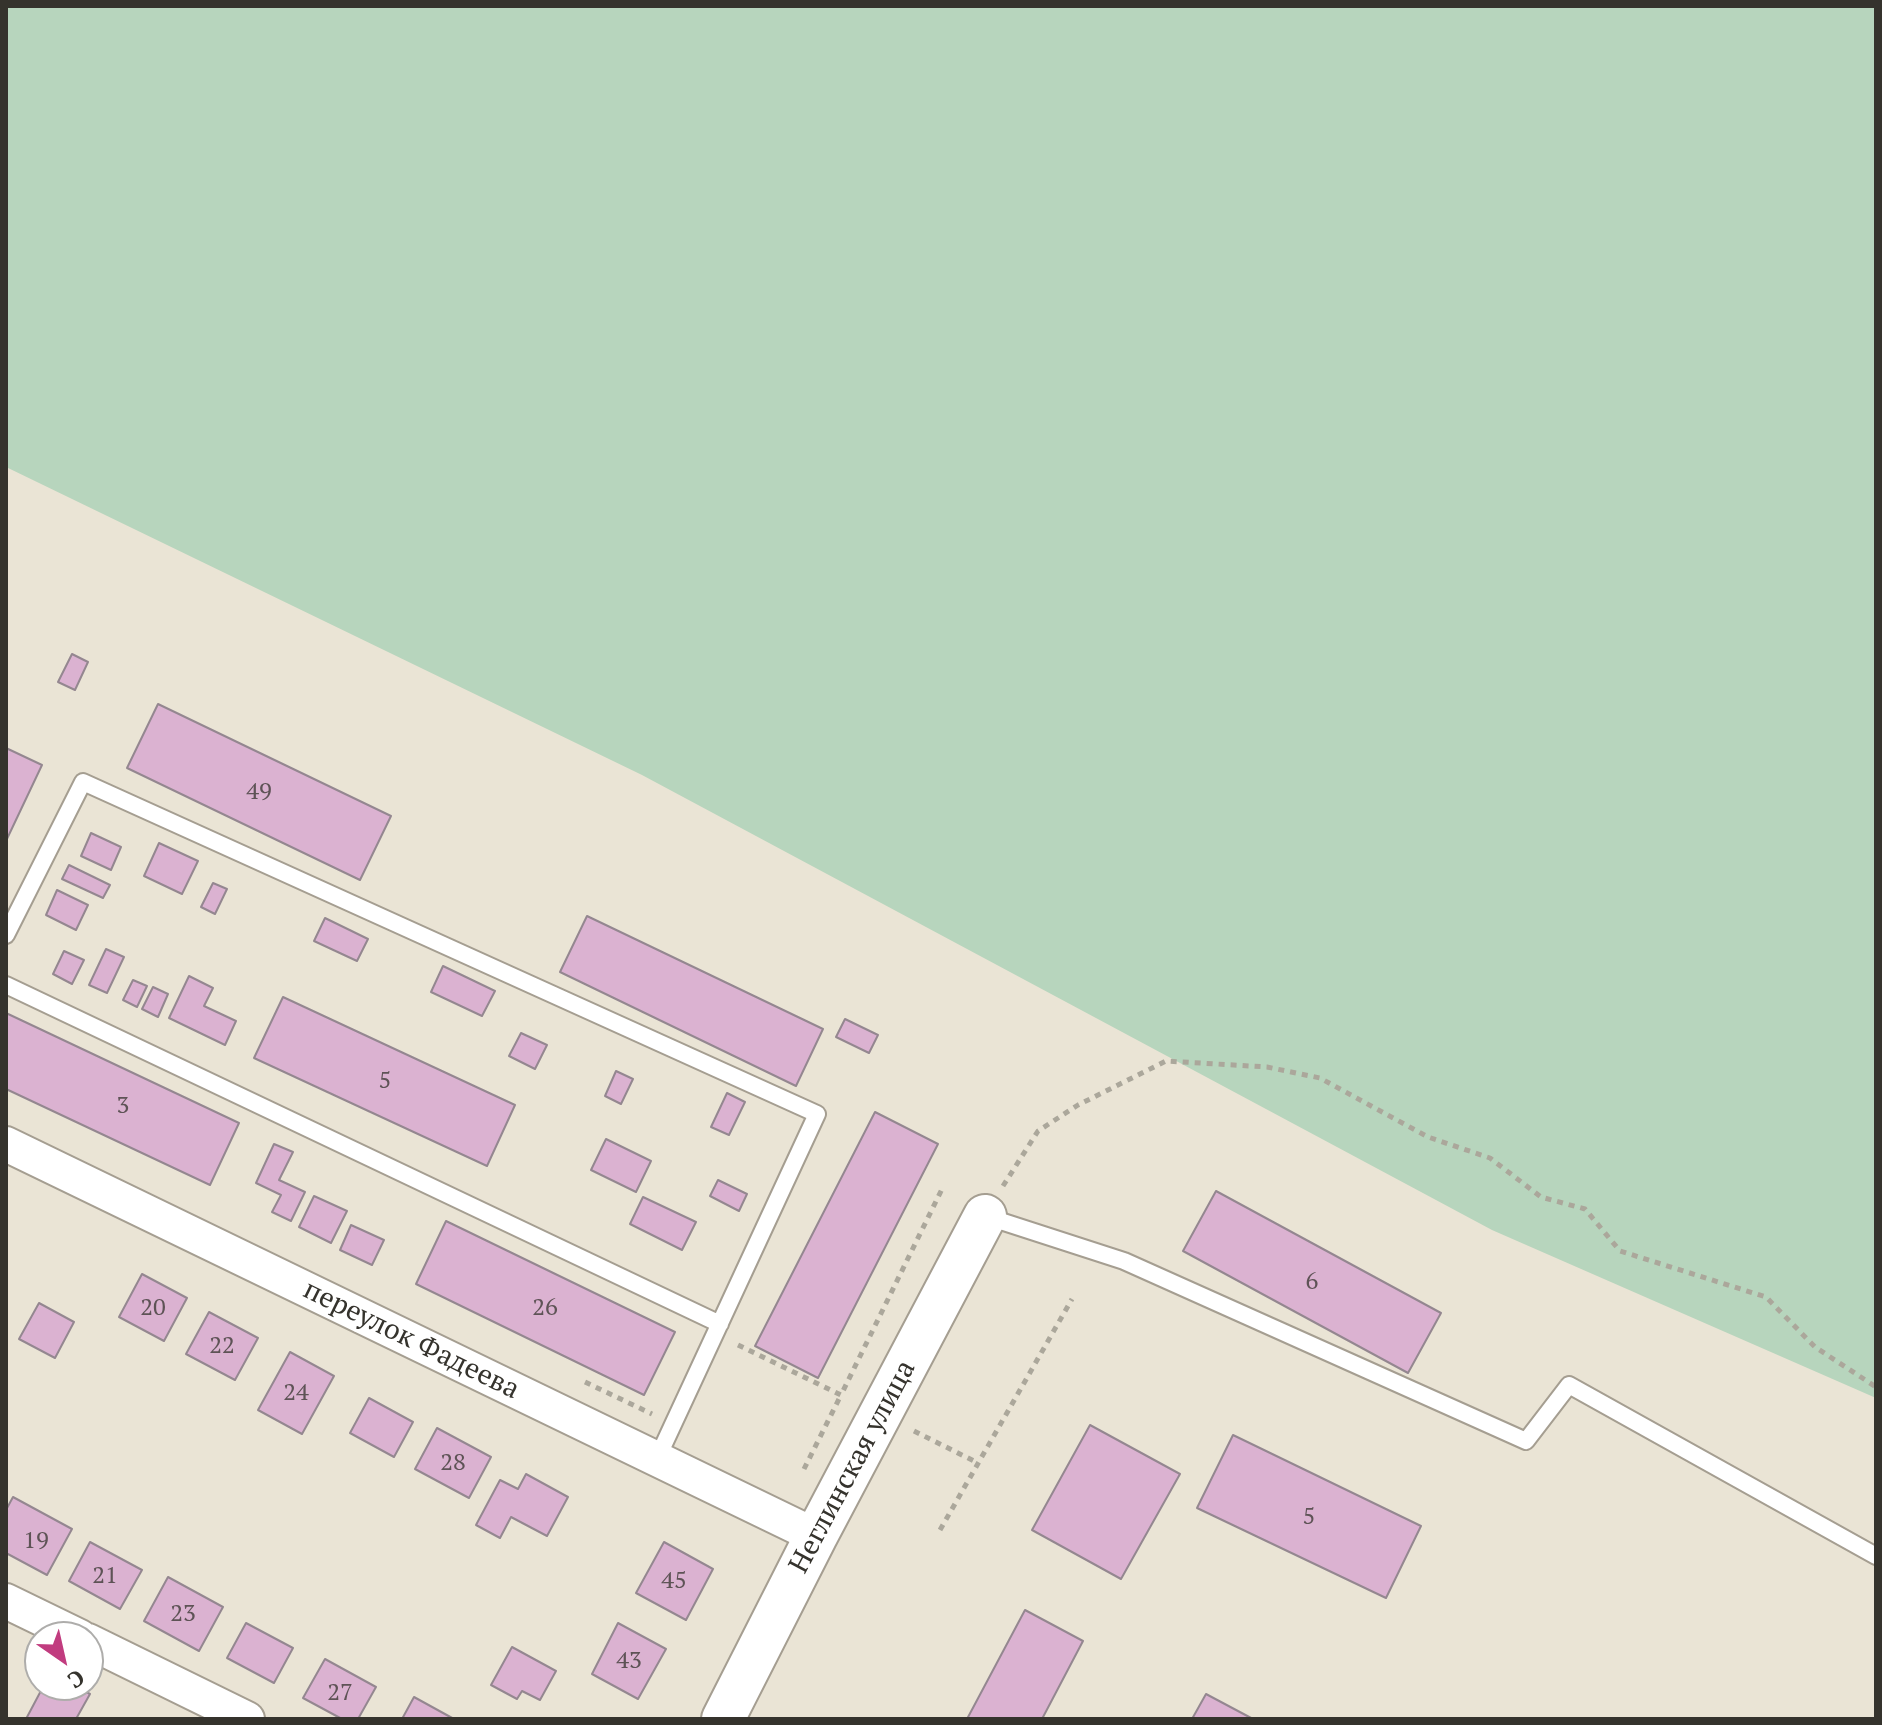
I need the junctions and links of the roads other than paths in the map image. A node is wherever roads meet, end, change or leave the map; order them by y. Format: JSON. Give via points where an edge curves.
{"nodes":[{"id":1,"x":6,"y":935,"type":"edge"},
{"id":2,"x":6,"y":985,"type":"edge"},
{"id":3,"x":6,"y":1144,"type":"edge"},
{"id":4,"x":985,"y":1216,"type":"joint"},
{"id":5,"x":717,"y":1329,"type":"junction"},
{"id":6,"x":657,"y":1459,"type":"junction"},
{"id":7,"x":816,"y":1536,"type":"junction"},
{"id":8,"x":1876,"y":1556,"type":"edge"},
{"id":9,"x":6,"y":1601,"type":"edge"},
{"id":10,"x":47,"y":1621,"type":"edge"},
{"id":11,"x":104,"y":1649,"type":"edge"},
{"id":12,"x":247,"y":1719,"type":"edge"},
{"id":13,"x":723,"y":1719,"type":"edge"}],
"edges":[{"from":1,"to":5,"type":"lane","via":[[83,782],[817,1114]]},
{"from":2,"to":5,"type":"lane"},
{"from":3,"to":6,"type":"street","name":"переулок Фадеева"},
{"from":4,"to":7,"type":"street","name":"Неглинская улица"},
{"from":4,"to":8,"type":"lane","via":[[1124,1261],[1526,1441],[1569,1385]]},
{"from":5,"to":6,"type":"lane"},
{"from":6,"to":7,"type":"street","name":"переулок Фадеева"},
{"from":7,"to":13,"type":"street","name":"Неглинская улица"},
{"from":9,"to":10,"type":"street"},
{"from":11,"to":12,"type":"street"}]}
